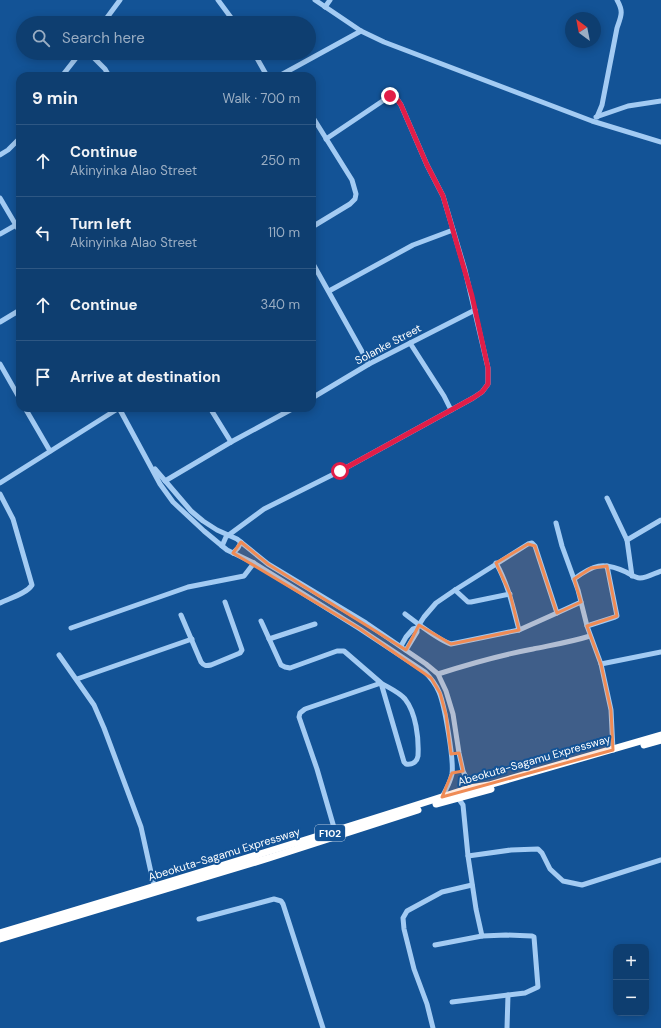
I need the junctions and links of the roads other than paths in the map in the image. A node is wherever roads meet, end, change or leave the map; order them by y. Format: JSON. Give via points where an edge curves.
{"nodes":[{"id":1,"x":120,"y":0,"type":"edge"},
{"id":2,"x":218,"y":0,"type":"edge"},
{"id":3,"x":315,"y":0,"type":"edge"},
{"id":4,"x":330,"y":0,"type":"edge"},
{"id":5,"x":617,"y":0,"type":"edge"},
{"id":6,"x":325,"y":7,"type":"junction"},
{"id":7,"x":108,"y":16,"type":"edge"},
{"id":8,"x":230,"y":16,"type":"edge"},
{"id":9,"x":361,"y":31,"type":"junction"},
{"id":10,"x":316,"y":57,"type":"edge"},
{"id":11,"x":75,"y":60,"type":"edge"},
{"id":12,"x":97,"y":60,"type":"edge"},
{"id":13,"x":258,"y":60,"type":"edge"},
{"id":14,"x":311,"y":60,"type":"edge"},
{"id":15,"x":65,"y":72,"type":"edge"},
{"id":16,"x":107,"y":72,"type":"edge"},
{"id":17,"x":265,"y":72,"type":"edge"},
{"id":18,"x":290,"y":72,"type":"edge"},
{"id":19,"x":661,"y":100,"type":"edge"},
{"id":20,"x":597,"y":116,"type":"junction"},
{"id":21,"x":592,"y":121,"type":"junction"},
{"id":22,"x":316,"y":123,"type":"edge"},
{"id":23,"x":326,"y":139,"type":"junction"},
{"id":24,"x":16,"y":142,"type":"edge"},
{"id":25,"x":661,"y":142,"type":"edge"},
{"id":26,"x":0,"y":155,"type":"edge"},
{"id":27,"x":0,"y":198,"type":"edge"},
{"id":28,"x":316,"y":224,"type":"edge"},
{"id":29,"x":16,"y":225,"type":"joint"},
{"id":30,"x":453,"y":230,"type":"junction"},
{"id":31,"x":0,"y":234,"type":"edge"},
{"id":32,"x":316,"y":269,"type":"edge"},
{"id":33,"x":329,"y":291,"type":"junction"},
{"id":34,"x":475,"y":310,"type":"junction"},
{"id":35,"x":16,"y":312,"type":"edge"},
{"id":36,"x":0,"y":322,"type":"edge"},
{"id":37,"x":410,"y":343,"type":"junction"},
{"id":38,"x":0,"y":364,"type":"edge"},
{"id":39,"x":369,"y":364,"type":"junction"},
{"id":40,"x":16,"y":392,"type":"edge"},
{"id":41,"x":316,"y":396,"type":"edge"},
{"id":42,"x":451,"y":410,"type":"junction"},
{"id":43,"x":27,"y":412,"type":"edge"},
{"id":44,"x":113,"y":412,"type":"edge"},
{"id":45,"x":121,"y":412,"type":"edge"},
{"id":46,"x":212,"y":412,"type":"edge"},
{"id":47,"x":287,"y":412,"type":"edge"},
{"id":48,"x":231,"y":442,"type":"junction"},
{"id":49,"x":50,"y":451,"type":"junction"},
{"id":50,"x":149,"y":462,"type":"junction"},
{"id":51,"x":165,"y":481,"type":"junction"},
{"id":52,"x":0,"y":483,"type":"edge"},
{"id":53,"x":0,"y":494,"type":"edge"},
{"id":54,"x":607,"y":498,"type":"dead end"},
{"id":55,"x":661,"y":520,"type":"edge"},
{"id":56,"x":556,"y":523,"type":"dead end"},
{"id":57,"x":229,"y":535,"type":"junction"},
{"id":58,"x":627,"y":540,"type":"junction"},
{"id":59,"x":241,"y":542,"type":"junction"},
{"id":60,"x":222,"y":546,"type":"junction"},
{"id":61,"x":233,"y":553,"type":"junction"},
{"id":62,"x":254,"y":563,"type":"junction"},
{"id":63,"x":496,"y":563,"type":"junction"},
{"id":64,"x":607,"y":566,"type":"junction"},
{"id":65,"x":661,"y":571,"type":"edge"},
{"id":66,"x":632,"y":576,"type":"junction"},
{"id":67,"x":574,"y":579,"type":"junction"},
{"id":68,"x":455,"y":590,"type":"junction"},
{"id":69,"x":510,"y":594,"type":"junction"},
{"id":70,"x":225,"y":602,"type":"dead end"},
{"id":71,"x":581,"y":602,"type":"junction"},
{"id":72,"x":0,"y":603,"type":"edge"},
{"id":73,"x":557,"y":613,"type":"junction"},
{"id":74,"x":405,"y":614,"type":"dead end"},
{"id":75,"x":181,"y":615,"type":"dead end"},
{"id":76,"x":261,"y":622,"type":"dead end"},
{"id":77,"x":315,"y":624,"type":"dead end"},
{"id":78,"x":418,"y":626,"type":"junction"},
{"id":79,"x":587,"y":626,"type":"junction"},
{"id":80,"x":71,"y":628,"type":"dead end"},
{"id":81,"x":519,"y":630,"type":"junction"},
{"id":82,"x":590,"y":636,"type":"junction"},
{"id":83,"x":192,"y":639,"type":"junction"},
{"id":84,"x":269,"y":639,"type":"junction"},
{"id":85,"x":401,"y":646,"type":"junction"},
{"id":86,"x":406,"y":650,"type":"junction"},
{"id":87,"x":661,"y":652,"type":"edge"},
{"id":88,"x":59,"y":655,"type":"dead end"},
{"id":89,"x":601,"y":664,"type":"junction"},
{"id":90,"x":438,"y":674,"type":"junction"},
{"id":91,"x":78,"y":679,"type":"junction"},
{"id":92,"x":381,"y":684,"type":"junction"},
{"id":93,"x":661,"y":735,"type":"edge"},
{"id":94,"x":661,"y":740,"type":"edge"},
{"id":95,"x":613,"y":750,"type":"junction"},
{"id":96,"x":459,"y":753,"type":"junction"},
{"id":97,"x":451,"y":754,"type":"junction"},
{"id":98,"x":463,"y":771,"type":"junction"},
{"id":99,"x":452,"y":773,"type":"junction"},
{"id":100,"x":472,"y":791,"type":"junction"},
{"id":101,"x":458,"y":798,"type":"junction"},
{"id":102,"x":441,"y":800,"type":"junction"},
{"id":103,"x":335,"y":831,"type":"junction"},
{"id":104,"x":468,"y":856,"type":"junction"},
{"id":105,"x":661,"y":860,"type":"edge"},
{"id":106,"x":472,"y":885,"type":"junction"},
{"id":107,"x":154,"y":886,"type":"junction"},
{"id":108,"x":199,"y":919,"type":"dead end"},
{"id":109,"x":0,"y":933,"type":"edge"},
{"id":110,"x":482,"y":936,"type":"junction"},
{"id":111,"x":0,"y":939,"type":"edge"},
{"id":112,"x":434,"y":945,"type":"dead end"},
{"id":113,"x":508,"y":995,"type":"junction"},
{"id":114,"x":452,"y":1002,"type":"dead end"},
{"id":115,"x":323,"y":1028,"type":"edge"},
{"id":116,"x":433,"y":1028,"type":"edge"},
{"id":117,"x":507,"y":1028,"type":"edge"}],
"edges":[{"from":1,"to":7,"type":"street"},
{"from":2,"to":8,"type":"street"},
{"from":3,"to":6,"type":"street"},
{"from":4,"to":6,"type":"street"},
{"from":5,"to":20,"type":"street","via":[[622,12],[602,105]]},
{"from":6,"to":9,"type":"street"},
{"from":9,"to":10,"type":"street"},
{"from":9,"to":21,"type":"street"},
{"from":11,"to":15,"type":"street"},
{"from":12,"to":16,"type":"street"},
{"from":13,"to":17,"type":"street"},
{"from":14,"to":18,"type":"street"},
{"from":19,"to":20,"type":"street","via":[[628,106]]},
{"from":20,"to":21,"type":"street"},
{"from":21,"to":25,"type":"street"},
{"from":22,"to":23,"type":"street"},
{"from":23,"to":28,"type":"street","via":[[352,180],[356,194],[350,204]]},
{"from":23,"to":30,"type":"street","via":[[390,96],[397,99],[443,196]]},
{"from":24,"to":26,"type":"street"},
{"from":27,"to":29,"type":"street"},
{"from":29,"to":31,"type":"street"},
{"from":30,"to":33,"type":"street","via":[[413,245]]},
{"from":30,"to":34,"type":"street"},
{"from":32,"to":33,"type":"street"},
{"from":33,"to":39,"type":"street"},
{"from":34,"to":37,"type":"street","name":"Solanke Street"},
{"from":34,"to":42,"type":"street","via":[[488,368],[488,384],[482,392]]},
{"from":35,"to":36,"type":"street"},
{"from":37,"to":39,"type":"street","name":"Solanke Street"},
{"from":37,"to":42,"type":"street"},
{"from":38,"to":40,"type":"street"},
{"from":39,"to":41,"type":"street","name":"Solanke Street"},
{"from":42,"to":57,"type":"street","via":[[340,471],[279,500]]},
{"from":43,"to":49,"type":"street"},
{"from":44,"to":49,"type":"street"},
{"from":45,"to":50,"type":"street"},
{"from":46,"to":48,"type":"street"},
{"from":47,"to":48,"type":"street"},
{"from":48,"to":51,"type":"street"},
{"from":49,"to":52,"type":"street"},
{"from":50,"to":51,"type":"street"},
{"from":50,"to":60,"type":"street","via":[[173,502]]},
{"from":51,"to":57,"type":"street","via":[[202,521]]},
{"from":53,"to":72,"type":"street","via":[[14,519],[32,585],[24,592]]},
{"from":54,"to":58,"type":"street"},
{"from":55,"to":58,"type":"street"},
{"from":56,"to":67,"type":"street"},
{"from":57,"to":59,"type":"street"},
{"from":57,"to":60,"type":"street","via":[[224,539]]},
{"from":58,"to":66,"type":"street"},
{"from":59,"to":61,"type":"street"},
{"from":59,"to":85,"type":"street","via":[[268,564]]},
{"from":60,"to":61,"type":"street"},
{"from":61,"to":62,"type":"street"},
{"from":62,"to":80,"type":"street","via":[[244,576],[188,587]]},
{"from":62,"to":97,"type":"street","via":[[425,672],[440,693],[446,715]]},
{"from":63,"to":68,"type":"street"},
{"from":63,"to":69,"type":"street"},
{"from":63,"to":73,"type":"street","via":[[532,543],[539,556]]},
{"from":64,"to":66,"type":"street"},
{"from":64,"to":67,"type":"street","via":[[597,565]]},
{"from":64,"to":79,"type":"street","via":[[617,616]]},
{"from":65,"to":66,"type":"street","via":[[646,577]]},
{"from":67,"to":71,"type":"street"},
{"from":68,"to":69,"type":"street","via":[[468,602]]},
{"from":68,"to":78,"type":"street","via":[[436,603]]},
{"from":69,"to":81,"type":"street"},
{"from":70,"to":83,"type":"street","via":[[242,645],[240,653],[206,666],[200,662]]},
{"from":71,"to":73,"type":"street"},
{"from":71,"to":79,"type":"street"},
{"from":73,"to":81,"type":"street"},
{"from":74,"to":78,"type":"street"},
{"from":75,"to":83,"type":"street"},
{"from":76,"to":84,"type":"street"},
{"from":77,"to":84,"type":"street"},
{"from":78,"to":81,"type":"street","via":[[452,644]]},
{"from":78,"to":85,"type":"street"},
{"from":78,"to":86,"type":"street"},
{"from":79,"to":82,"type":"street"},
{"from":82,"to":89,"type":"street"},
{"from":82,"to":90,"type":"street","via":[[499,656]]},
{"from":83,"to":91,"type":"street"},
{"from":84,"to":92,"type":"street","via":[[284,667],[290,668],[337,651],[344,651]]},
{"from":85,"to":86,"type":"street"},
{"from":86,"to":90,"type":"street"},
{"from":87,"to":89,"type":"street"},
{"from":88,"to":91,"type":"street"},
{"from":89,"to":95,"type":"street","via":[[610,710]]},
{"from":90,"to":96,"type":"street","via":[[453,714]]},
{"from":91,"to":107,"type":"street","via":[[104,728],[138,820]]},
{"from":92,"to":92,"type":"street","via":[[404,762],[415,762],[418,750],[412,714],[401,695]]},
{"from":92,"to":103,"type":"street","via":[[305,709],[300,713],[299,717]]},
{"from":93,"to":95,"type":"highway","name":"Abeokuta-Sagamu Expressway","number":"F102"},
{"from":94,"to":100,"type":"highway","name":"Abeokuta-Sagamu Expressway","number":"F102"},
{"from":95,"to":100,"type":"highway","name":"Abeokuta-Sagamu Expressway","number":"F102"},
{"from":96,"to":97,"type":"street"},
{"from":96,"to":98,"type":"street"},
{"from":97,"to":99,"type":"street"},
{"from":98,"to":99,"type":"street"},
{"from":98,"to":100,"type":"street"},
{"from":99,"to":102,"type":"street"},
{"from":100,"to":101,"type":"highway","name":"Abeokuta-Sagamu Expressway","number":"F102"},
{"from":100,"to":102,"type":"highway","name":"Abeokuta-Sagamu Expressway","number":"F102"},
{"from":101,"to":102,"type":"highway","name":"Abeokuta-Sagamu Expressway","number":"F102"},
{"from":101,"to":104,"type":"street","via":[[463,806]]},
{"from":102,"to":103,"type":"highway","name":"Abeokuta-Sagamu Expressway","number":"F102"},
{"from":102,"to":111,"type":"highway","name":"Abeokuta-Sagamu Expressway","number":"F102","via":[[276,856]]},
{"from":103,"to":107,"type":"highway","name":"Abeokuta-Sagamu Expressway","number":"F102"},
{"from":104,"to":105,"type":"street","via":[[538,849],[550,868],[563,881],[582,885]]},
{"from":104,"to":106,"type":"street"},
{"from":106,"to":110,"type":"street"},
{"from":106,"to":116,"type":"street","via":[[442,892],[407,911],[403,918],[414,969]]},
{"from":107,"to":109,"type":"highway","name":"Abeokuta-Sagamu Expressway","number":"F102"},
{"from":108,"to":115,"type":"street","via":[[274,899],[281,901]]},
{"from":110,"to":112,"type":"street"},
{"from":110,"to":113,"type":"street","via":[[506,934],[534,937],[538,987],[525,993]]},
{"from":113,"to":114,"type":"street"},
{"from":113,"to":117,"type":"street"}]}
